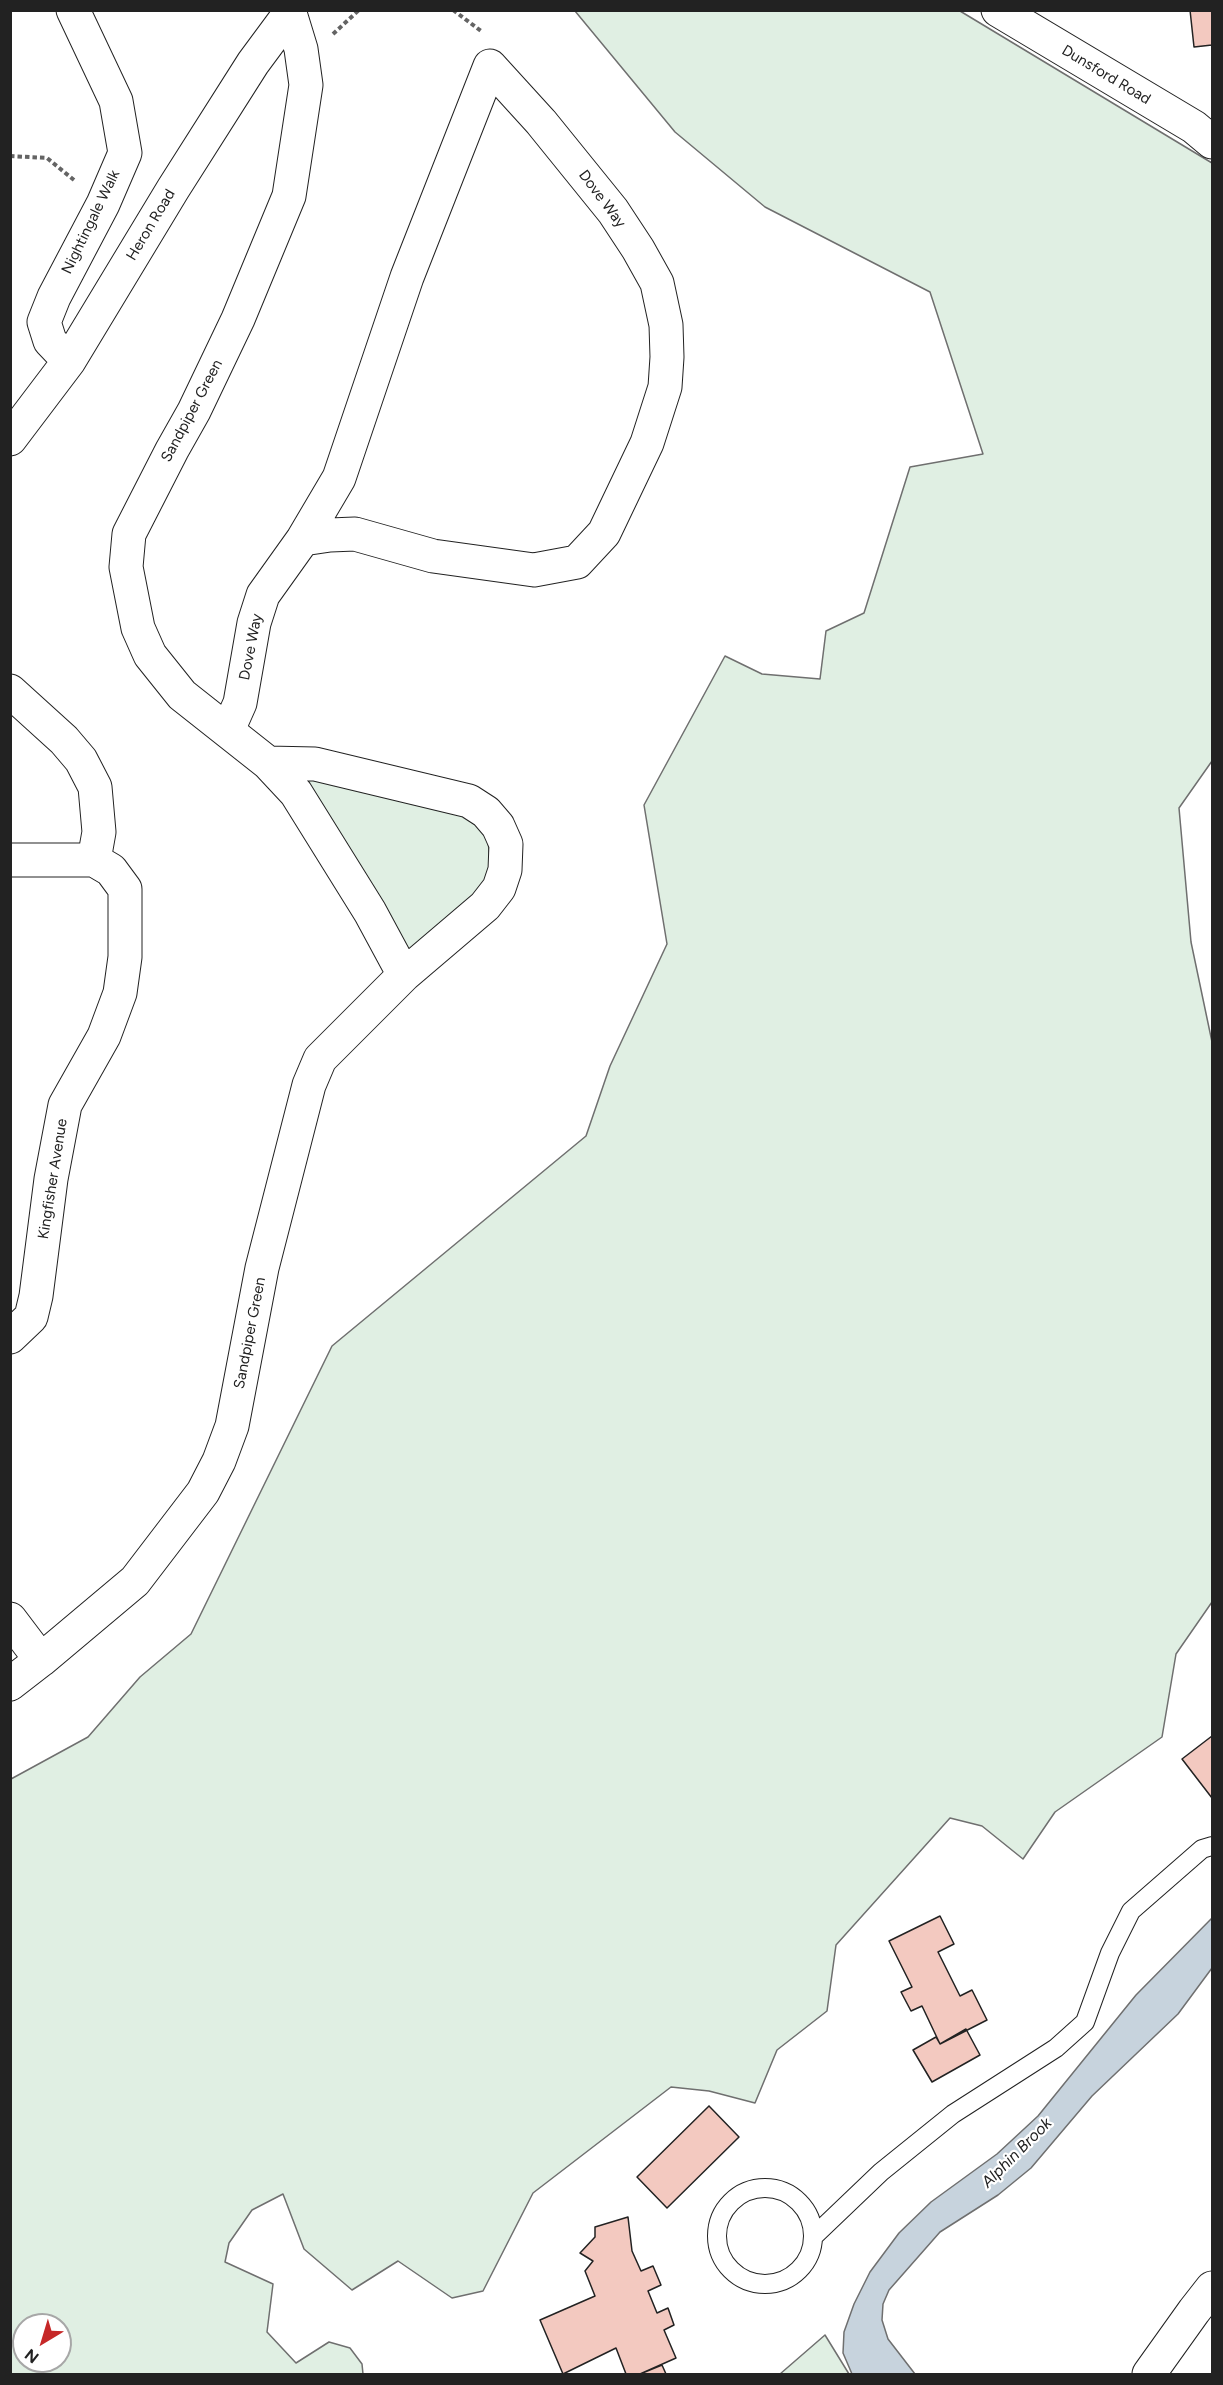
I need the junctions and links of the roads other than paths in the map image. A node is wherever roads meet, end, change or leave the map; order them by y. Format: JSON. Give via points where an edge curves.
{"nodes":[{"id":1,"x":73,"y":10,"type":"edge"},
{"id":2,"x":998,"y":10,"type":"edge"},
{"id":3,"x":289,"y":12,"type":"edge"},
{"id":4,"x":1212,"y":142,"type":"edge"},
{"id":5,"x":69,"y":361,"type":"junction"},
{"id":6,"x":10,"y":439,"type":"edge"},
{"id":7,"x":303,"y":539,"type":"junction"},
{"id":8,"x":10,"y":691,"type":"edge"},
{"id":9,"x":228,"y":730,"type":"junction"},
{"id":10,"x":268,"y":763,"type":"junction"},
{"id":11,"x":10,"y":860,"type":"edge"},
{"id":12,"x":94,"y":860,"type":"junction"},
{"id":13,"x":404,"y":975,"type":"junction"},
{"id":14,"x":10,"y":1337,"type":"edge"},
{"id":15,"x":10,"y":1619,"type":"edge"},
{"id":16,"x":41,"y":1660,"type":"junction"},
{"id":17,"x":10,"y":1684,"type":"edge"},
{"id":18,"x":1212,"y":1846,"type":"edge"},
{"id":19,"x":813,"y":2237,"type":"junction"},
{"id":20,"x":1212,"y":2288,"type":"edge"},
{"id":21,"x":1149,"y":2374,"type":"edge"}],
"edges":[{"from":1,"to":5,"type":"street","name":"Nightingale Walk","via":[[116,101],[125,153],[44,322],[50,341]]},
{"from":2,"to":4,"type":"street","name":"Dunsford Road","via":[[1194,127]]},
{"from":3,"to":5,"type":"street","name":"Heron Road","via":[[173,189]]},
{"from":3,"to":9,"type":"street","name":"Sandpiper Green","via":[[301,48],[306,85],[289,196],[238,320],[129,534],[126,567],[138,628],[150,655],[182,695]]},
{"from":5,"to":6,"type":"street","name":"Heron Road"},
{"from":7,"to":7,"type":"street","name":"Dove Way","via":[[355,534],[433,556],[534,570],[577,562],[604,533],[647,443],[665,387],[667,357],[666,325],[657,283],[613,211],[490,66],[406,278],[339,478]]},
{"from":7,"to":9,"type":"street","name":"Dove Way","via":[[263,595],[240,703]]},
{"from":8,"to":12,"type":"street","via":[[64,740],[96,787],[99,832]]},
{"from":9,"to":10,"type":"street","name":"Sandpiper Green"},
{"from":10,"to":13,"type":"street","name":"Sandpiper Green","via":[[296,793]]},
{"from":10,"to":13,"type":"street","name":"Sandpiper Green","via":[[315,764],[469,801],[498,826],[506,844],[505,870],[499,888],[485,906]]},
{"from":11,"to":12,"type":"street"},
{"from":12,"to":14,"type":"street","name":"Kingfisher Avenue","via":[[111,870],[125,889],[125,957],[120,993],[104,1036],[65,1105],[36,1296],[31,1317]]},
{"from":13,"to":16,"type":"street","name":"Sandpiper Green","via":[[320,1059],[309,1085],[262,1268],[232,1426],[203,1492],[135,1581]]},
{"from":15,"to":16,"type":"street"},
{"from":16,"to":17,"type":"street","name":"Sandpiper Green"},
{"from":18,"to":19,"type":"lane","via":[[1202,1849],[1131,1911],[1110,1953],[1085,2022],[1056,2048],[953,2114],[881,2172]]},
{"from":19,"to":19,"type":"lane","via":[[807,2261],[796,2273],[766,2285],[751,2283],[725,2264],[716,2234],[728,2204],[755,2188],[771,2187],[799,2201],[809,2215]]},
{"from":20,"to":21,"type":"street"}]}
